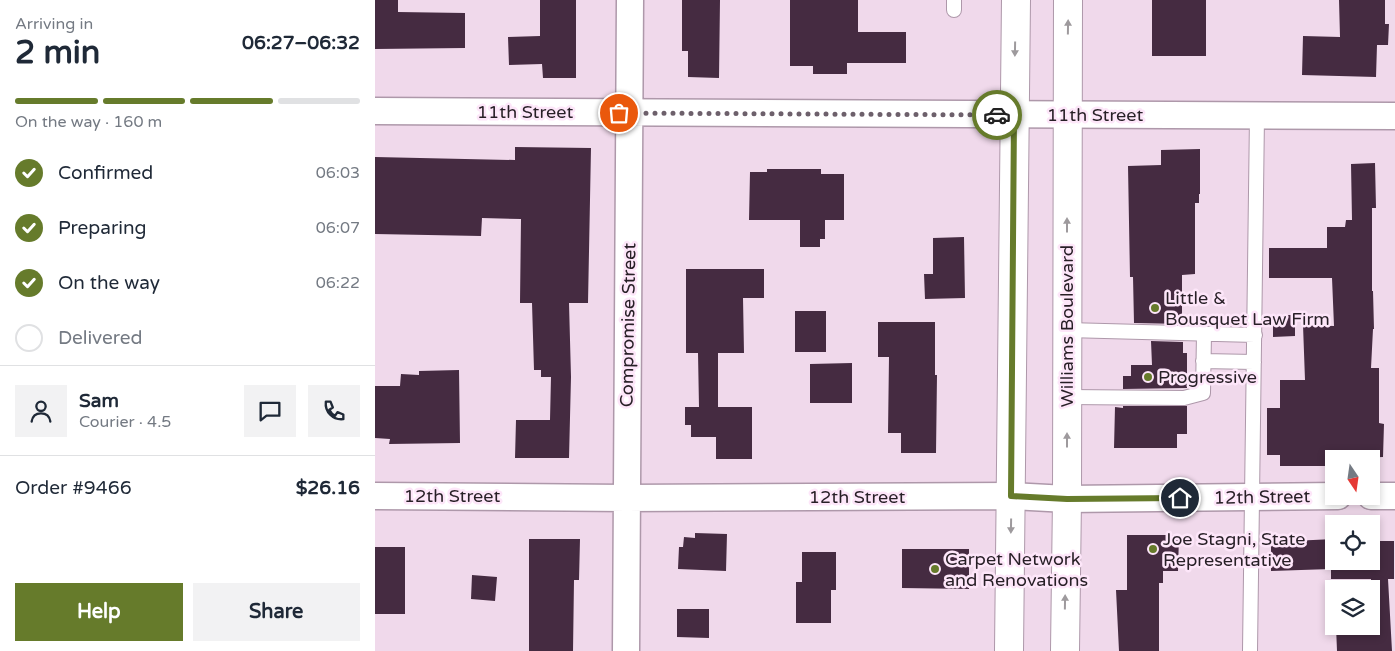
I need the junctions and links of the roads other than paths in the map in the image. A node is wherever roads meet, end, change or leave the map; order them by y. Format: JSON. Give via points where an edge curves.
{"nodes":[{"id":1,"x":630,"y":0,"type":"edge"},
{"id":2,"x":1015,"y":0,"type":"edge"},
{"id":3,"x":1068,"y":0,"type":"edge"},
{"id":4,"x":375,"y":111,"type":"edge"},
{"id":5,"x":630,"y":113,"type":"junction"},
{"id":6,"x":1014,"y":115,"type":"junction"},
{"id":7,"x":1067,"y":115,"type":"junction"},
{"id":8,"x":1257,"y":116,"type":"junction"},
{"id":9,"x":1395,"y":116,"type":"edge"},
{"id":10,"x":1067,"y":330,"type":"junction"},
{"id":11,"x":1204,"y":334,"type":"junction"},
{"id":12,"x":1255,"y":335,"type":"junction"},
{"id":13,"x":1203,"y":361,"type":"junction"},
{"id":14,"x":1255,"y":362,"type":"junction"},
{"id":15,"x":1067,"y":397,"type":"junction"},
{"id":16,"x":375,"y":496,"type":"edge"},
{"id":17,"x":1011,"y":496,"type":"junction"},
{"id":18,"x":1325,"y":496,"type":"edge"},
{"id":19,"x":1380,"y":496,"type":"edge"},
{"id":20,"x":1395,"y":496,"type":"edge"},
{"id":21,"x":1253,"y":497,"type":"junction"},
{"id":22,"x":626,"y":498,"type":"junction"},
{"id":23,"x":1067,"y":499,"type":"junction"},
{"id":24,"x":626,"y":651,"type":"edge"},
{"id":25,"x":1009,"y":651,"type":"edge"},
{"id":26,"x":1065,"y":651,"type":"edge"},
{"id":27,"x":1250,"y":651,"type":"edge"}],
"edges":[{"from":1,"to":5,"type":"street","name":"Compromise Street"},
{"from":2,"to":6,"type":"main road","one_way":true},
{"from":7,"to":3,"type":"main road","name":"Williams Boulevard","one_way":true},
{"from":4,"to":5,"type":"street","name":"11th Street"},
{"from":5,"to":6,"type":"street","name":"11th Street"},
{"from":5,"to":22,"type":"street","name":"Compromise Street"},
{"from":6,"to":7,"type":"street","name":"11th Street"},
{"from":6,"to":17,"type":"main road"},
{"from":7,"to":8,"type":"street","name":"11th Street"},
{"from":10,"to":7,"type":"main road","name":"Williams Boulevard","one_way":true},
{"from":8,"to":9,"type":"street","name":"11th Street"},
{"from":8,"to":12,"type":"lane"},
{"from":10,"to":11,"type":"lane"},
{"from":10,"to":15,"type":"main road","name":"Williams Boulevard"},
{"from":11,"to":12,"type":"lane"},
{"from":11,"to":13,"type":"lane"},
{"from":12,"to":14,"type":"lane"},
{"from":13,"to":14,"type":"lane"},
{"from":13,"to":15,"type":"lane","via":[[1203,393],[1184,398]]},
{"from":14,"to":21,"type":"lane"},
{"from":23,"to":15,"type":"main road","name":"Williams Boulevard","one_way":true},
{"from":16,"to":22,"type":"street","name":"12th Street"},
{"from":17,"to":22,"type":"street","name":"12th Street"},
{"from":17,"to":23,"type":"street","name":"12th Street"},
{"from":17,"to":25,"type":"main road","one_way":true},
{"from":18,"to":21,"type":"street","name":"12th Street"},
{"from":19,"to":20,"type":"street"},
{"from":21,"to":23,"type":"street","name":"12th Street"},
{"from":21,"to":27,"type":"lane"},
{"from":22,"to":24,"type":"street","name":"Compromise Street"},
{"from":26,"to":23,"type":"main road","name":"Williams Boulevard","one_way":true}]}
